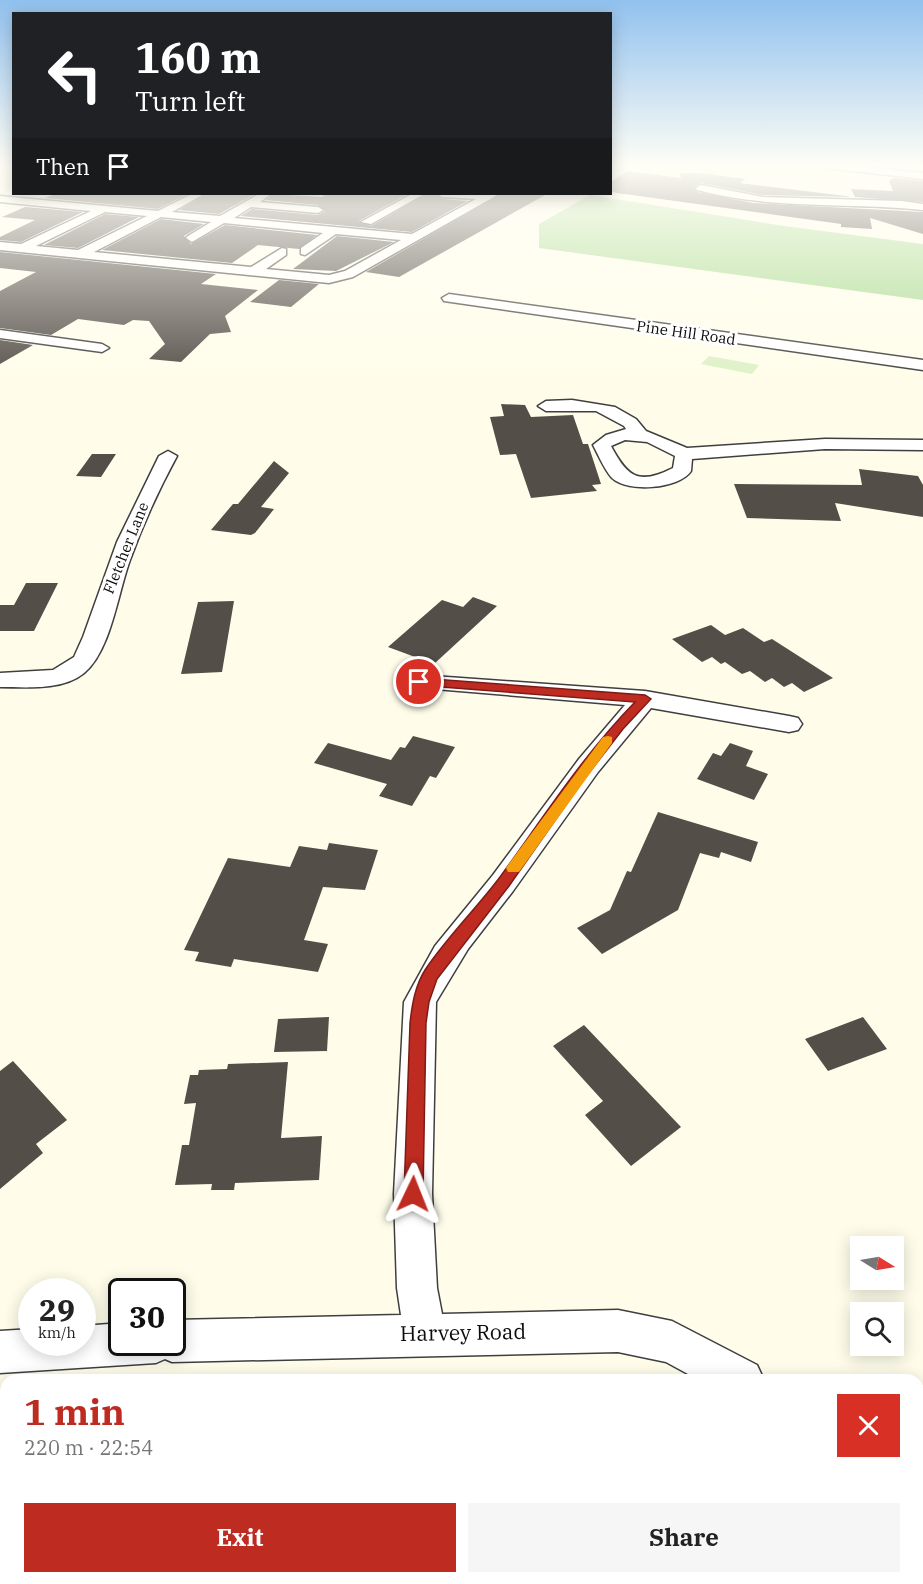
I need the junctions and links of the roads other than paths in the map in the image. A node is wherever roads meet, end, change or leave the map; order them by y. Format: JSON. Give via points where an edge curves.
{"nodes":[{"id":1,"x":41,"y":239,"type":"edge"},
{"id":2,"x":109,"y":239,"type":"edge"},
{"id":3,"x":322,"y":239,"type":"edge"},
{"id":4,"x":412,"y":239,"type":"edge"},
{"id":5,"x":0,"y":246,"type":"edge"},
{"id":6,"x":23,"y":248,"type":"junction"},
{"id":7,"x":305,"y":251,"type":"dead end"},
{"id":8,"x":282,"y":252,"type":"dead end"},
{"id":9,"x":80,"y":254,"type":"junction"},
{"id":10,"x":249,"y":272,"type":"junction"},
{"id":11,"x":449,"y":298,"type":"dead end"},
{"id":12,"x":0,"y":334,"type":"edge"},
{"id":13,"x":102,"y":348,"type":"dead end"},
{"id":14,"x":923,"y":365,"type":"edge"},
{"id":15,"x":546,"y":406,"type":"dead end"},
{"id":16,"x":639,"y":433,"type":"junction"},
{"id":17,"x":923,"y":445,"type":"edge"},
{"id":18,"x":684,"y":454,"type":"junction"},
{"id":19,"x":168,"y":456,"type":"dead end"},
{"id":20,"x":0,"y":680,"type":"edge"},
{"id":21,"x":419,"y":682,"type":"dead end"},
{"id":22,"x":645,"y":699,"type":"junction"},
{"id":23,"x":789,"y":724,"type":"dead end"},
{"id":24,"x":425,"y":1334,"type":"junction"},
{"id":25,"x":186,"y":1341,"type":"edge"},
{"id":26,"x":108,"y":1345,"type":"edge"},
{"id":27,"x":0,"y":1352,"type":"edge"},
{"id":28,"x":731,"y":1374,"type":"edge"}],
"edges":[{"from":1,"to":6,"type":"street"},
{"from":2,"to":9,"type":"street"},
{"from":3,"to":7,"type":"street"},
{"from":4,"to":10,"type":"street","via":[[338,278]]},
{"from":5,"to":6,"type":"street"},
{"from":6,"to":9,"type":"street"},
{"from":8,"to":10,"type":"street"},
{"from":9,"to":10,"type":"street","via":[[211,268],[202,278],[226,280]]},
{"from":11,"to":14,"type":"street","name":"Pine Hill Road"},
{"from":12,"to":13,"type":"street"},
{"from":15,"to":16,"type":"street","via":[[602,407],[631,422]]},
{"from":16,"to":18,"type":"street"},
{"from":16,"to":18,"type":"street","via":[[612,437],[602,445],[620,475],[626,478],[652,482],[668,479],[682,471]]},
{"from":17,"to":18,"type":"street","via":[[780,446]]},
{"from":19,"to":20,"type":"street","name":"Fletcher Lane","via":[[142,507],[81,664],[45,678]]},
{"from":21,"to":22,"type":"street"},
{"from":22,"to":23,"type":"street"},
{"from":22,"to":24,"type":"street","via":[[577,779],[504,882],[430,976],[420,1002],[413,1194],[417,1288]]},
{"from":24,"to":25,"type":"street","name":"Harvey Road"},
{"from":24,"to":28,"type":"street","name":"Harvey Road","via":[[635,1332],[672,1342]]},
{"from":26,"to":27,"type":"street"}]}
